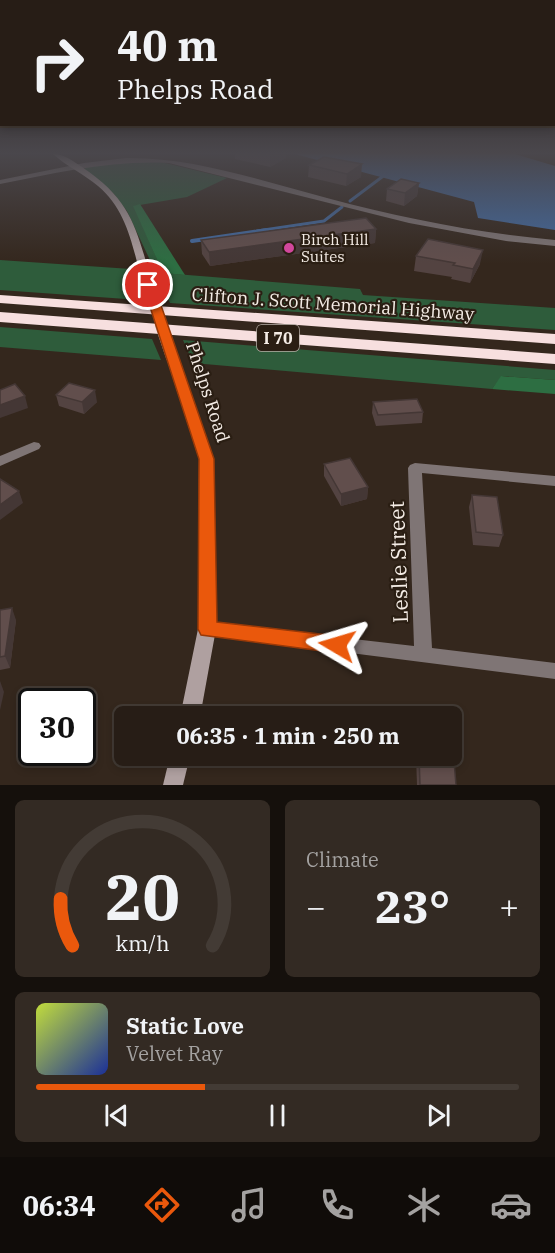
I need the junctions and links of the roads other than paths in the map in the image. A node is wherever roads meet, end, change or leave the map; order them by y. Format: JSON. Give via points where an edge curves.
{"nodes":[{"id":1,"x":106,"y":191,"type":"edge"},
{"id":2,"x":289,"y":191,"type":"edge"},
{"id":3,"x":555,"y":243,"type":"edge"},
{"id":4,"x":0,"y":299,"type":"edge"},
{"id":5,"x":0,"y":317,"type":"edge"},
{"id":6,"x":555,"y":339,"type":"edge"},
{"id":7,"x":555,"y":359,"type":"edge"},
{"id":8,"x":34,"y":447,"type":"dead end"},
{"id":9,"x":0,"y":461,"type":"edge"},
{"id":10,"x":555,"y":481,"type":"edge"},
{"id":11,"x":207,"y":629,"type":"junction"},
{"id":12,"x":423,"y":655,"type":"junction"},
{"id":13,"x":555,"y":671,"type":"edge"},
{"id":14,"x":192,"y":706,"type":"edge"},
{"id":15,"x":177,"y":766,"type":"edge"},
{"id":16,"x":172,"y":785,"type":"edge"}],
"edges":[{"from":1,"to":11,"type":"street","name":"Phelps Road","bridge":true,"via":[[124,212],[206,459]]},
{"from":2,"to":3,"type":"street","via":[[453,231]]},
{"from":4,"to":6,"type":"highway","name":"Clifton J. Scott Memorial Highway","number":"I 70"},
{"from":5,"to":7,"type":"highway","name":"Clifton J. Scott Memorial Highway","number":"I 70"},
{"from":8,"to":9,"type":"street"},
{"from":10,"to":12,"type":"street","name":"Leslie Street","via":[[416,468]]},
{"from":11,"to":12,"type":"street"},
{"from":11,"to":14,"type":"street","name":"Phelps Road"},
{"from":12,"to":13,"type":"street"},
{"from":15,"to":16,"type":"street"}]}
